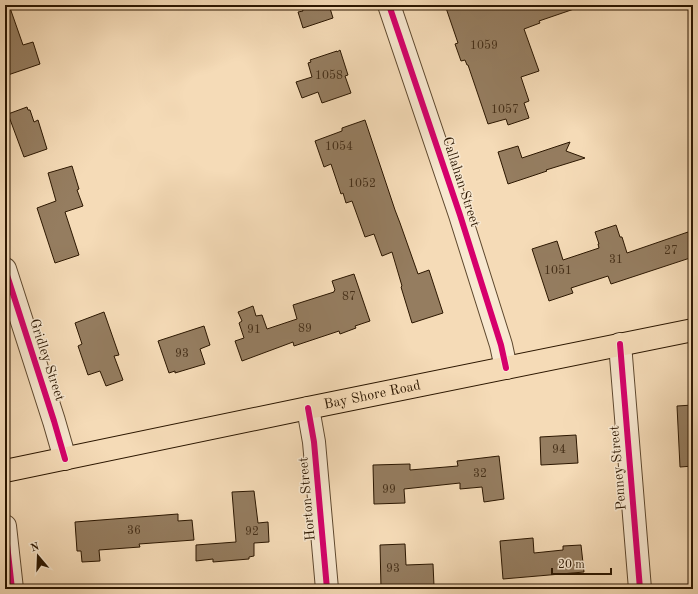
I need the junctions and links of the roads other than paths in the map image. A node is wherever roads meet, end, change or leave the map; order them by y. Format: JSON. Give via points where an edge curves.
{"nodes":[{"id":1,"x":389,"y":5,"type":"edge"},
{"id":2,"x":5,"y":269,"type":"edge"},
{"id":3,"x":693,"y":330,"type":"edge"},
{"id":4,"x":620,"y":344,"type":"junction"},
{"id":5,"x":506,"y":368,"type":"junction"},
{"id":6,"x":308,"y":408,"type":"junction"},
{"id":7,"x":64,"y":459,"type":"junction"},
{"id":8,"x":5,"y":471,"type":"edge"},
{"id":9,"x":5,"y":526,"type":"edge"},
{"id":10,"x":12,"y":589,"type":"edge"},
{"id":11,"x":326,"y":589,"type":"edge"},
{"id":12,"x":640,"y":589,"type":"edge"}],
"edges":[{"from":1,"to":5,"type":"street","name":"Callahan Street","via":[[460,215],[500,341]]},
{"from":2,"to":7,"type":"street","name":"Gridley Street"},
{"from":3,"to":4,"type":"main road","name":"Bay Shore Road"},
{"from":4,"to":5,"type":"main road","name":"Bay Shore Road"},
{"from":4,"to":12,"type":"street","name":"Penney Street"},
{"from":5,"to":6,"type":"main road","name":"Bay Shore Road"},
{"from":6,"to":7,"type":"main road","name":"Bay Shore Road"},
{"from":6,"to":11,"type":"street","name":"Horton Street","via":[[314,442]]},
{"from":7,"to":8,"type":"main road","name":"Bay Shore Road"},
{"from":9,"to":10,"type":"street"}]}
